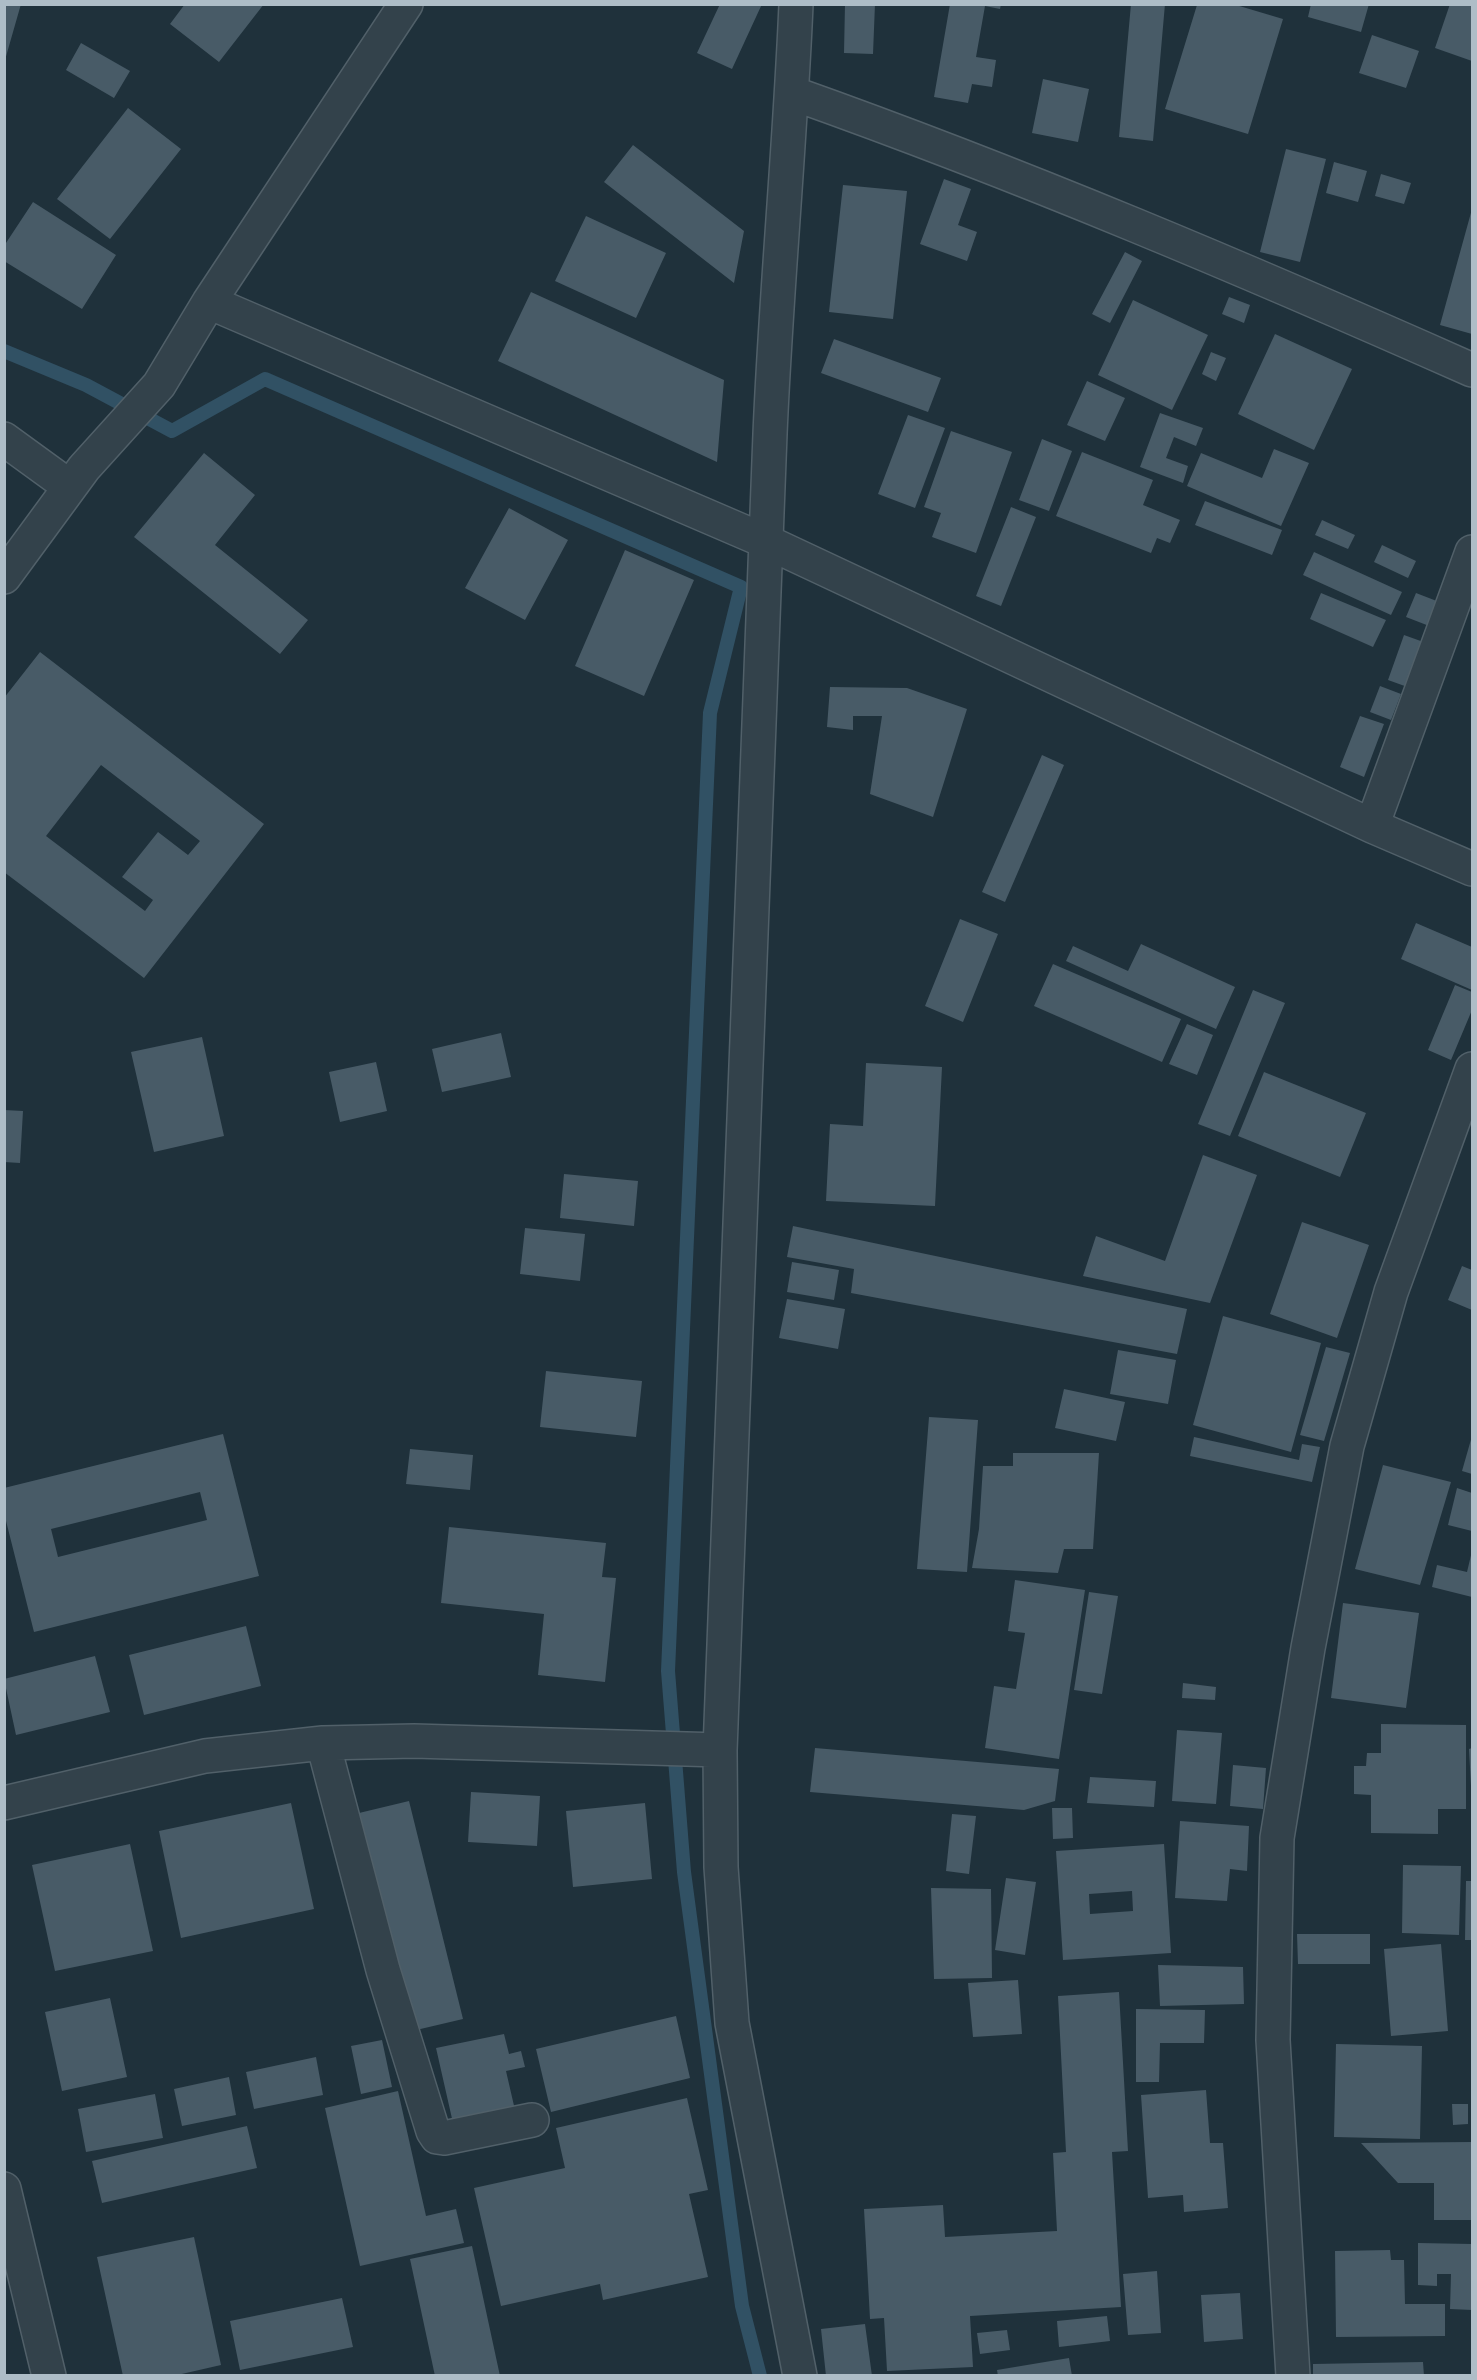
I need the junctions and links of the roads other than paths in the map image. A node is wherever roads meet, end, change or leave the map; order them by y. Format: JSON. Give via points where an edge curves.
{"nodes":[{"id":1,"x":406,"y":4,"type":"edge"},
{"id":2,"x":796,"y":4,"type":"edge"},
{"id":3,"x":792,"y":93,"type":"junction"},
{"id":4,"x":209,"y":302,"type":"junction"},
{"id":5,"x":1473,"y":370,"type":"edge"},
{"id":6,"x":4,"y":439,"type":"edge"},
{"id":7,"x":77,"y":477,"type":"junction"},
{"id":8,"x":765,"y":541,"type":"junction"},
{"id":9,"x":1473,"y":552,"type":"edge"},
{"id":10,"x":4,"y":577,"type":"edge"},
{"id":11,"x":1372,"y":826,"type":"junction"},
{"id":12,"x":1473,"y":869,"type":"edge"},
{"id":13,"x":1473,"y":1069,"type":"edge"},
{"id":14,"x":323,"y":1743,"type":"junction"},
{"id":15,"x":720,"y":1749,"type":"junction"},
{"id":16,"x":4,"y":1803,"type":"edge"},
{"id":17,"x":532,"y":2120,"type":"dead end"},
{"id":18,"x":4,"y":2188,"type":"edge"},
{"id":19,"x":50,"y":2376,"type":"edge"},
{"id":20,"x":800,"y":2376,"type":"edge"},
{"id":21,"x":1293,"y":2376,"type":"edge"}],
"edges":[{"from":1,"to":4,"type":"street"},
{"from":2,"to":3,"type":"street"},
{"from":3,"to":5,"type":"street","via":[[964,155]]},
{"from":3,"to":8,"type":"street"},
{"from":4,"to":7,"type":"street","via":[[159,386]]},
{"from":4,"to":8,"type":"street"},
{"from":6,"to":7,"type":"street"},
{"from":7,"to":10,"type":"street"},
{"from":8,"to":11,"type":"street"},
{"from":8,"to":15,"type":"street"},
{"from":9,"to":11,"type":"street"},
{"from":11,"to":12,"type":"street"},
{"from":13,"to":21,"type":"street","via":[[1391,1292],[1347,1446],[1276,1838],[1273,2040]]},
{"from":14,"to":15,"type":"street","via":[[425,1741]]},
{"from":14,"to":16,"type":"street","via":[[205,1756]]},
{"from":14,"to":17,"type":"street","via":[[383,1970],[433,2131],[444,2138]]},
{"from":15,"to":20,"type":"street","via":[[721,1867],[732,2023]]},
{"from":18,"to":19,"type":"street"}]}
